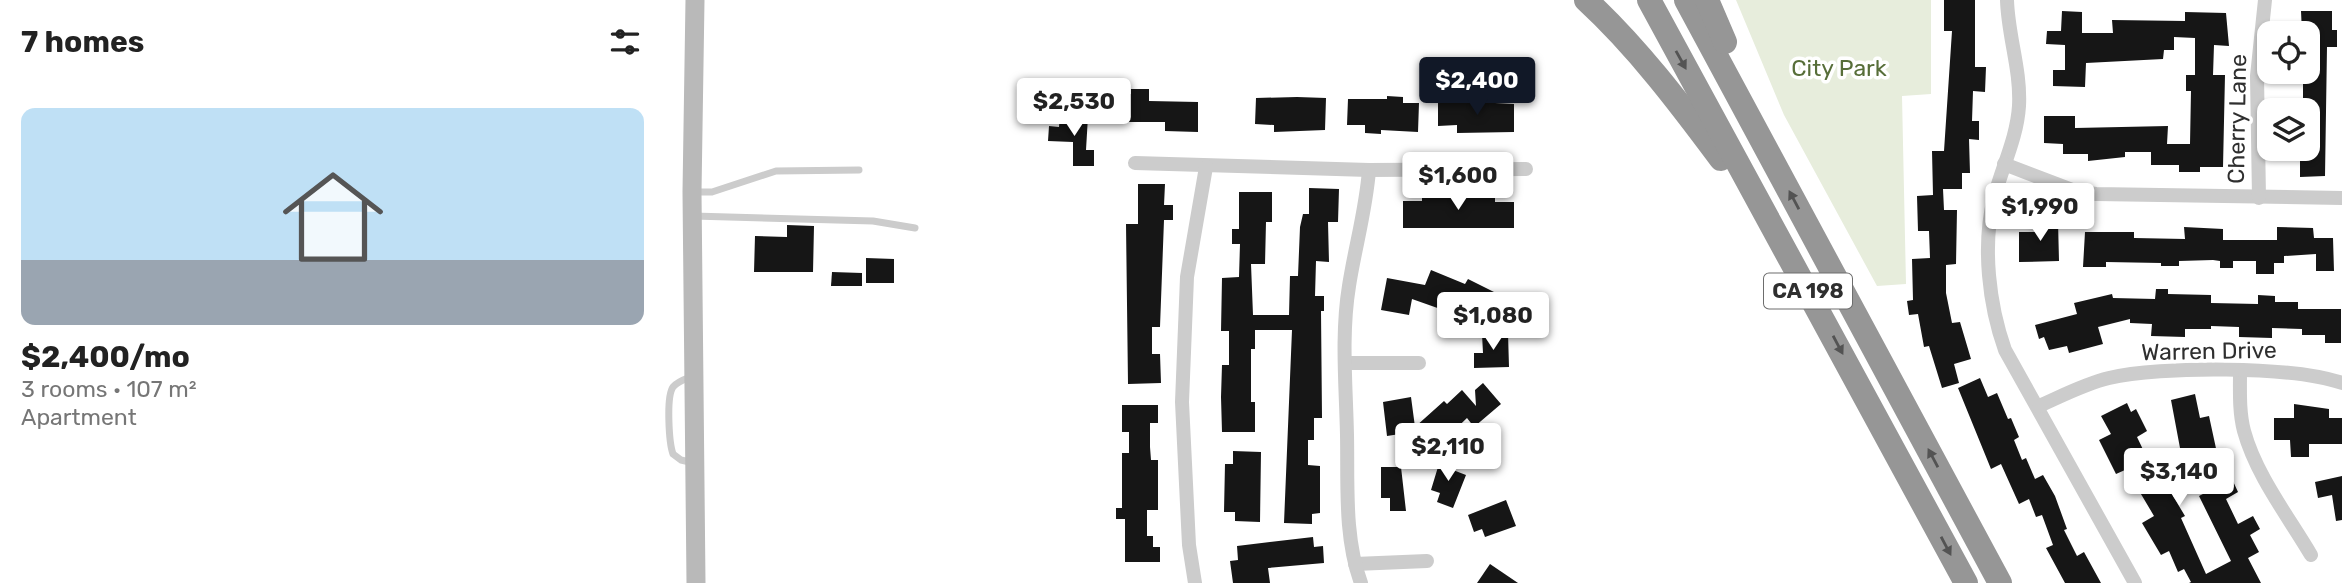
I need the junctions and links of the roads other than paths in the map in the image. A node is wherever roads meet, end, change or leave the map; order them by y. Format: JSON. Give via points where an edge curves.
{"nodes":[{"id":1,"x":695,"y":0,"type":"edge"},
{"id":2,"x":1586,"y":0,"type":"edge"},
{"id":3,"x":1649,"y":0,"type":"edge"},
{"id":4,"x":1686,"y":0,"type":"edge"},
{"id":5,"x":1707,"y":0,"type":"edge"},
{"id":6,"x":2007,"y":0,"type":"edge"},
{"id":7,"x":2266,"y":0,"type":"edge"},
{"id":8,"x":1751,"y":119,"type":"junction"},
{"id":9,"x":1135,"y":163,"type":"dead end"},
{"id":10,"x":2004,"y":164,"type":"junction"},
{"id":11,"x":1206,"y":167,"type":"junction"},
{"id":12,"x":1526,"y":169,"type":"dead end"},
{"id":13,"x":859,"y":170,"type":"dead end"},
{"id":14,"x":1369,"y":170,"type":"junction"},
{"id":15,"x":692,"y":192,"type":"junction"},
{"id":16,"x":2259,"y":198,"type":"junction"},
{"id":17,"x":2342,"y":198,"type":"edge"},
{"id":18,"x":692,"y":216,"type":"junction"},
{"id":19,"x":915,"y":228,"type":"dead end"},
{"id":20,"x":1777,"y":233,"type":"junction"},
{"id":21,"x":1345,"y":363,"type":"junction"},
{"id":22,"x":1419,"y":363,"type":"dead end"},
{"id":23,"x":2240,"y":372,"type":"junction"},
{"id":24,"x":2342,"y":383,"type":"edge"},
{"id":25,"x":2039,"y":406,"type":"junction"},
{"id":26,"x":2311,"y":555,"type":"dead end"},
{"id":27,"x":1427,"y":561,"type":"dead end"},
{"id":28,"x":1355,"y":564,"type":"junction"},
{"id":29,"x":696,"y":583,"type":"edge"},
{"id":30,"x":1195,"y":583,"type":"edge"},
{"id":31,"x":1361,"y":583,"type":"edge"},
{"id":32,"x":1966,"y":583,"type":"edge"},
{"id":33,"x":2000,"y":583,"type":"edge"},
{"id":34,"x":2135,"y":583,"type":"edge"}],
"edges":[{"from":1,"to":15,"type":"street"},
{"from":2,"to":20,"type":"highway","via":[[1683,108]]},
{"from":3,"to":20,"type":"highway","number":"CA 198","one_way":true},
{"from":4,"to":8,"type":"highway","number":"CA 198"},
{"from":5,"to":8,"type":"highway"},
{"from":6,"to":10,"type":"street","via":[[2019,107]]},
{"from":7,"to":16,"type":"street","name":"Cherry Lane","via":[[2257,76]]},
{"from":33,"to":8,"type":"highway","number":"CA 198","one_way":true},
{"from":9,"to":11,"type":"street"},
{"from":10,"to":16,"type":"street","via":[[2075,191],[2096,194]]},
{"from":10,"to":25,"type":"street","via":[[1989,233],[1992,301],[2005,350]]},
{"from":11,"to":14,"type":"street"},
{"from":11,"to":30,"type":"street","via":[[1187,277],[1182,402]]},
{"from":12,"to":14,"type":"street"},
{"from":13,"to":15,"type":"lane","via":[[776,171],[712,192]]},
{"from":14,"to":21,"type":"street","via":[[1349,286]]},
{"from":15,"to":18,"type":"street"},
{"from":16,"to":17,"type":"street"},
{"from":18,"to":19,"type":"lane","via":[[873,221]]},
{"from":18,"to":29,"type":"street"},
{"from":20,"to":32,"type":"highway","number":"CA 198","one_way":true},
{"from":21,"to":22,"type":"street"},
{"from":21,"to":28,"type":"street"},
{"from":23,"to":24,"type":"street","name":"Warren Drive","via":[[2288,373]]},
{"from":23,"to":25,"type":"street","name":"Warren Drive","via":[[2153,371],[2120,376]]},
{"from":23,"to":26,"type":"street","via":[[2245,433],[2257,463]]},
{"from":25,"to":34,"type":"street"},
{"from":27,"to":28,"type":"street"},
{"from":28,"to":31,"type":"street"}]}
